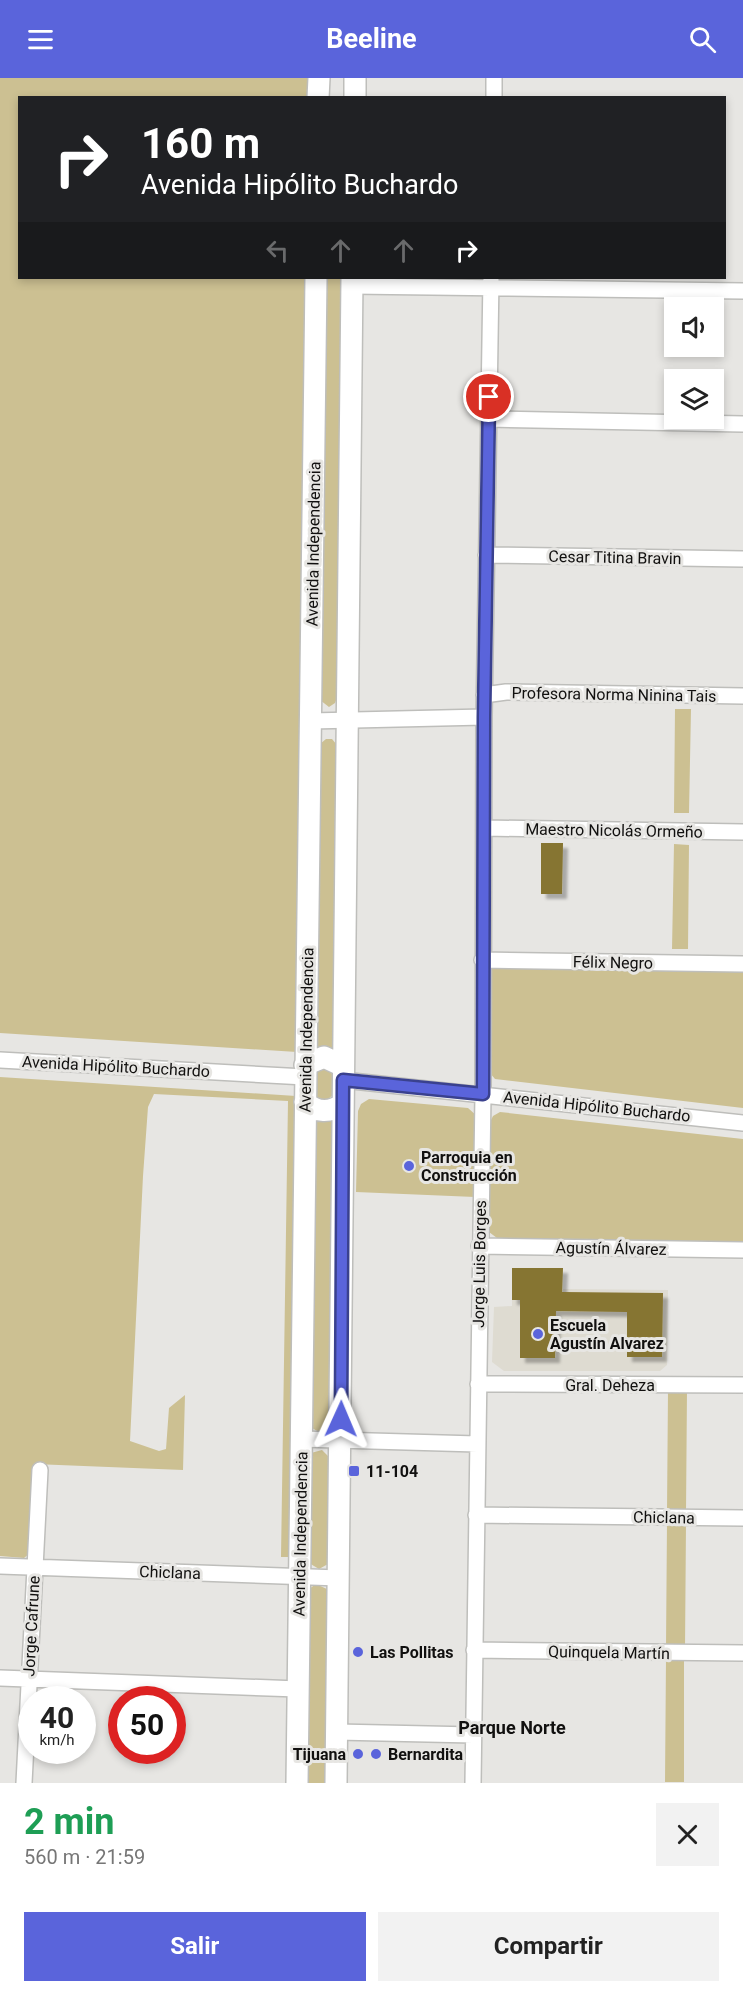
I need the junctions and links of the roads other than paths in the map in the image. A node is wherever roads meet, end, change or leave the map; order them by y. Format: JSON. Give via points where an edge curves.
{"nodes":[{"id":1,"x":319,"y":78,"type":"edge"},
{"id":2,"x":355,"y":78,"type":"edge"},
{"id":3,"x":494,"y":78,"type":"edge"},
{"id":4,"x":318,"y":96,"type":"edge"},
{"id":5,"x":355,"y":96,"type":"edge"},
{"id":6,"x":494,"y":96,"type":"edge"},
{"id":7,"x":316,"y":279,"type":"edge"},
{"id":8,"x":352,"y":282,"type":"edge"},
{"id":9,"x":491,"y":282,"type":"edge"},
{"id":10,"x":743,"y":291,"type":"edge"},
{"id":11,"x":489,"y":419,"type":"junction"},
{"id":12,"x":743,"y":424,"type":"edge"},
{"id":13,"x":486,"y":555,"type":"junction"},
{"id":14,"x":743,"y":559,"type":"edge"},
{"id":15,"x":484,"y":695,"type":"junction"},
{"id":16,"x":743,"y":696,"type":"edge"},
{"id":17,"x":484,"y":717,"type":"junction"},
{"id":18,"x":346,"y":720,"type":"junction"},
{"id":19,"x":310,"y":721,"type":"junction"},
{"id":20,"x":485,"y":828,"type":"junction"},
{"id":21,"x":743,"y":832,"type":"edge"},
{"id":22,"x":482,"y":960,"type":"junction"},
{"id":23,"x":743,"y":964,"type":"edge"},
{"id":24,"x":0,"y":1060,"type":"edge"},
{"id":25,"x":305,"y":1071,"type":"junction"},
{"id":26,"x":343,"y":1073,"type":"junction"},
{"id":27,"x":483,"y":1094,"type":"junction"},
{"id":28,"x":305,"y":1102,"type":"junction"},
{"id":29,"x":343,"y":1104,"type":"junction"},
{"id":30,"x":743,"y":1123,"type":"edge"},
{"id":31,"x":479,"y":1246,"type":"junction"},
{"id":32,"x":743,"y":1250,"type":"edge"},
{"id":33,"x":478,"y":1384,"type":"junction"},
{"id":34,"x":743,"y":1385,"type":"edge"},
{"id":35,"x":301,"y":1439,"type":"junction"},
{"id":36,"x":340,"y":1441,"type":"junction"},
{"id":37,"x":477,"y":1444,"type":"junction"},
{"id":38,"x":40,"y":1470,"type":"dead end"},
{"id":39,"x":476,"y":1515,"type":"junction"},
{"id":40,"x":743,"y":1518,"type":"edge"},
{"id":41,"x":0,"y":1566,"type":"edge"},
{"id":42,"x":34,"y":1568,"type":"junction"},
{"id":43,"x":298,"y":1575,"type":"junction"},
{"id":44,"x":339,"y":1578,"type":"junction"},
{"id":45,"x":474,"y":1650,"type":"junction"},
{"id":46,"x":743,"y":1653,"type":"edge"},
{"id":47,"x":0,"y":1678,"type":"edge"},
{"id":48,"x":29,"y":1679,"type":"junction"},
{"id":49,"x":298,"y":1689,"type":"junction"},
{"id":50,"x":338,"y":1732,"type":"junction"},
{"id":51,"x":473,"y":1735,"type":"junction"},
{"id":52,"x":24,"y":1783,"type":"edge"},
{"id":53,"x":297,"y":1783,"type":"edge"},
{"id":54,"x":336,"y":1783,"type":"edge"},
{"id":55,"x":473,"y":1783,"type":"edge"}],
"edges":[{"from":1,"to":4,"type":"main road"},
{"from":2,"to":5,"type":"main road"},
{"from":3,"to":6,"type":"street"},
{"from":7,"to":19,"type":"main road","name":"Avenida Independencia"},
{"from":8,"to":9,"type":"street"},
{"from":8,"to":18,"type":"main road"},
{"from":9,"to":10,"type":"street"},
{"from":9,"to":11,"type":"street","name":"Jorge Luis Borges"},
{"from":11,"to":12,"type":"street"},
{"from":11,"to":13,"type":"street","name":"Jorge Luis Borges"},
{"from":13,"to":14,"type":"street","name":"Cesar Titina Bravin"},
{"from":13,"to":15,"type":"street","name":"Jorge Luis Borges"},
{"from":15,"to":16,"type":"street","name":"Profesora Norma Ninina Tais","via":[[506,692]]},
{"from":15,"to":17,"type":"street","name":"Jorge Luis Borges"},
{"from":17,"to":18,"type":"street"},
{"from":17,"to":20,"type":"street","name":"Jorge Luis Borges"},
{"from":18,"to":19,"type":"street"},
{"from":18,"to":26,"type":"main road"},
{"from":19,"to":25,"type":"main road","name":"Avenida Independencia"},
{"from":20,"to":21,"type":"street","name":"Maestro Nicolás Ormeño"},
{"from":20,"to":22,"type":"street","name":"Jorge Luis Borges"},
{"from":22,"to":23,"type":"street","name":"Félix Negro"},
{"from":22,"to":27,"type":"street","name":"Jorge Luis Borges"},
{"from":24,"to":25,"type":"street","name":"Avenida Hipólito Buchardo"},
{"from":25,"to":26,"type":"main road","via":[[324,1057]]},
{"from":25,"to":28,"type":"main road","name":"Avenida Independencia"},
{"from":26,"to":27,"type":"street","name":"Avenida Hipólito Buchardo"},
{"from":26,"to":29,"type":"main road"},
{"from":27,"to":30,"type":"street","name":"Avenida Hipólito Buchardo"},
{"from":27,"to":31,"type":"street","name":"Jorge Luis Borges"},
{"from":28,"to":29,"type":"main road","via":[[321,1111]]},
{"from":28,"to":35,"type":"main road","name":"Avenida Independencia"},
{"from":29,"to":36,"type":"main road"},
{"from":31,"to":32,"type":"street","name":"Agustín Álvarez"},
{"from":31,"to":33,"type":"street","name":"Jorge Luis Borges"},
{"from":33,"to":34,"type":"street","name":"Gral. Deheza"},
{"from":33,"to":37,"type":"street","name":"Jorge Luis Borges"},
{"from":35,"to":36,"type":"street"},
{"from":35,"to":43,"type":"main road","name":"Avenida Independencia"},
{"from":36,"to":37,"type":"street"},
{"from":36,"to":44,"type":"main road"},
{"from":37,"to":39,"type":"street","name":"Jorge Luis Borges"},
{"from":38,"to":42,"type":"street","name":"Jorge Cafrune"},
{"from":39,"to":40,"type":"street","name":"Chiclana"},
{"from":39,"to":45,"type":"street","name":"Jorge Luis Borges"},
{"from":41,"to":42,"type":"street","name":"Chiclana"},
{"from":42,"to":43,"type":"street","name":"Chiclana"},
{"from":42,"to":48,"type":"street","name":"Jorge Cafrune"},
{"from":43,"to":44,"type":"street","name":"Chiclana"},
{"from":43,"to":49,"type":"main road","name":"Avenida Independencia"},
{"from":44,"to":50,"type":"main road"},
{"from":45,"to":46,"type":"street","name":"Quinquela Martín"},
{"from":45,"to":51,"type":"street","name":"Jorge Luis Borges"},
{"from":47,"to":48,"type":"street"},
{"from":48,"to":49,"type":"street"},
{"from":48,"to":52,"type":"street","name":"Jorge Cafrune"},
{"from":49,"to":53,"type":"main road","name":"Avenida Independencia"},
{"from":50,"to":51,"type":"street"},
{"from":50,"to":54,"type":"main road"},
{"from":51,"to":55,"type":"street","name":"Jorge Luis Borges"}]}
